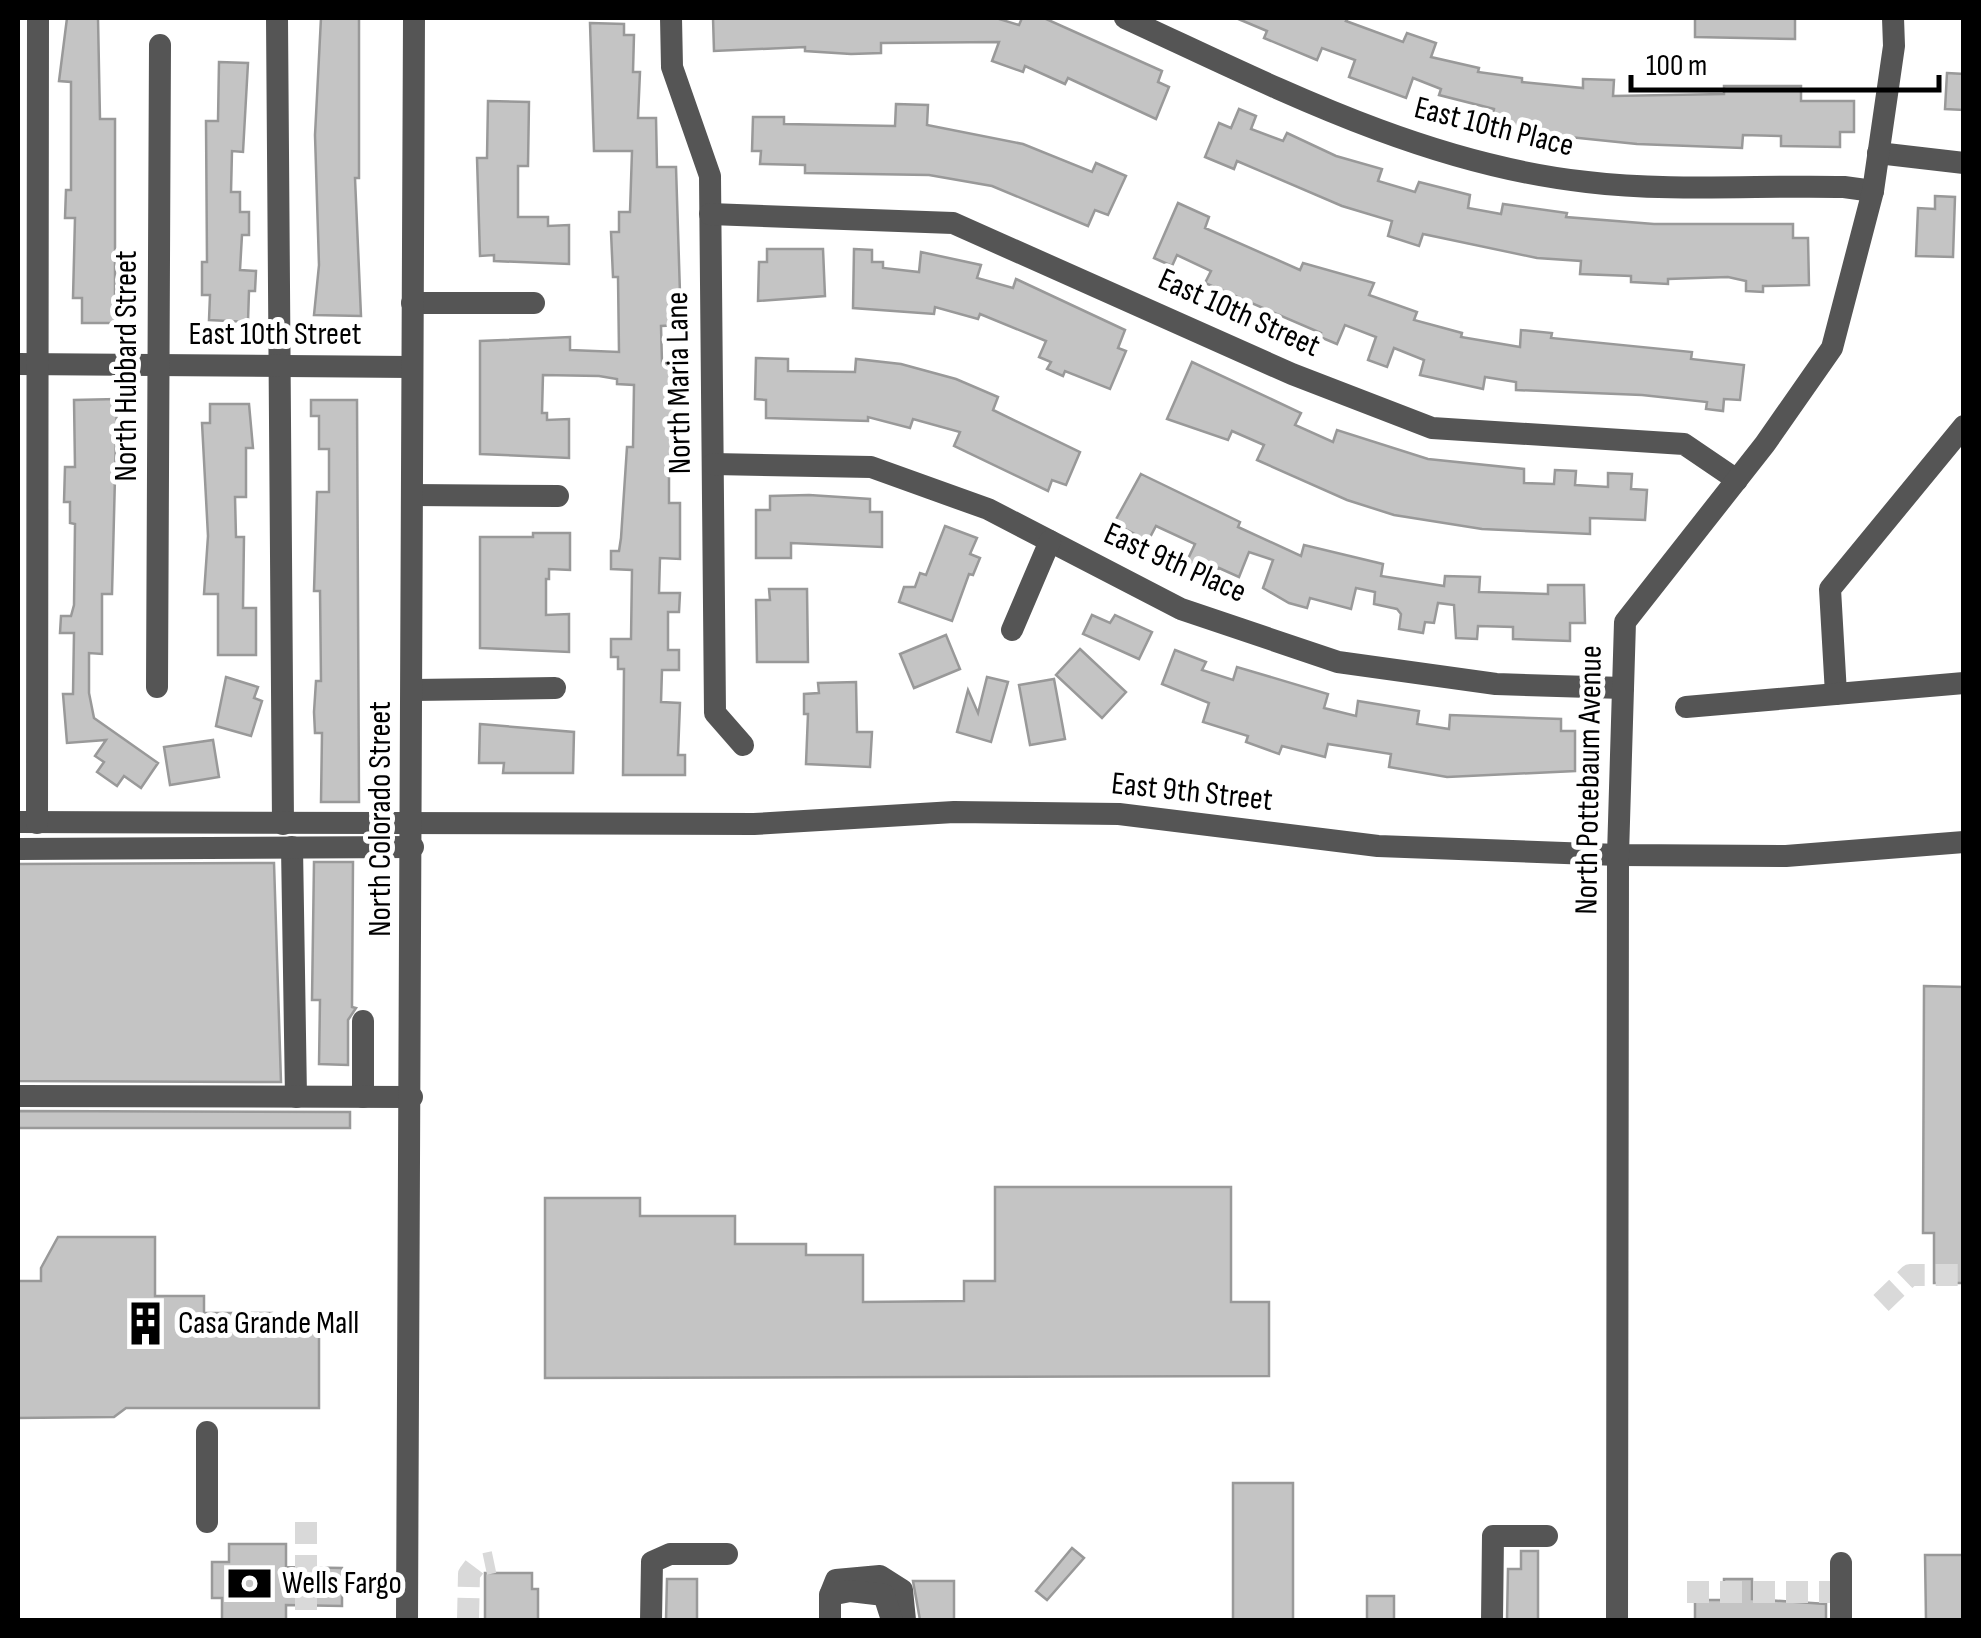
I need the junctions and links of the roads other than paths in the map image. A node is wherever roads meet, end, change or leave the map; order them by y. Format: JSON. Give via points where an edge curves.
{"nodes":[{"id":1,"x":38,"y":18,"type":"edge"},
{"id":2,"x":276,"y":18,"type":"edge"},
{"id":3,"x":414,"y":18,"type":"edge"},
{"id":4,"x":671,"y":18,"type":"edge"},
{"id":5,"x":1125,"y":18,"type":"edge"},
{"id":6,"x":1893,"y":18,"type":"edge"},
{"id":7,"x":160,"y":45,"type":"dead end"},
{"id":8,"x":1878,"y":153,"type":"junction"},
{"id":9,"x":1964,"y":163,"type":"edge"},
{"id":10,"x":1873,"y":191,"type":"junction"},
{"id":11,"x":710,"y":214,"type":"junction"},
{"id":12,"x":412,"y":303,"type":"junction"},
{"id":13,"x":534,"y":303,"type":"dead end"},
{"id":14,"x":27,"y":364,"type":"edge"},
{"id":15,"x":158,"y":365,"type":"junction"},
{"id":16,"x":281,"y":366,"type":"junction"},
{"id":17,"x":412,"y":367,"type":"junction"},
{"id":18,"x":1964,"y":426,"type":"edge"},
{"id":19,"x":713,"y":464,"type":"junction"},
{"id":20,"x":1737,"y":480,"type":"junction"},
{"id":21,"x":412,"y":495,"type":"junction"},
{"id":22,"x":558,"y":496,"type":"dead end"},
{"id":23,"x":1050,"y":541,"type":"junction"},
{"id":24,"x":1012,"y":630,"type":"dead end"},
{"id":25,"x":1964,"y":683,"type":"edge"},
{"id":26,"x":157,"y":687,"type":"dead end"},
{"id":27,"x":555,"y":688,"type":"dead end"},
{"id":28,"x":1623,"y":688,"type":"junction"},
{"id":29,"x":413,"y":690,"type":"junction"},
{"id":30,"x":1836,"y":694,"type":"junction"},
{"id":31,"x":1686,"y":707,"type":"dead end"},
{"id":32,"x":742,"y":745,"type":"dead end"},
{"id":33,"x":27,"y":822,"type":"edge"},
{"id":34,"x":283,"y":824,"type":"junction"},
{"id":35,"x":413,"y":835,"type":"junction"},
{"id":36,"x":1964,"y":842,"type":"edge"},
{"id":37,"x":292,"y":847,"type":"junction"},
{"id":38,"x":18,"y":849,"type":"edge"},
{"id":39,"x":1618,"y":854,"type":"junction"},
{"id":40,"x":363,"y":1022,"type":"dead end"},
{"id":41,"x":18,"y":1096,"type":"edge"},
{"id":42,"x":296,"y":1096,"type":"junction"},
{"id":43,"x":363,"y":1097,"type":"junction"},
{"id":44,"x":412,"y":1097,"type":"junction"},
{"id":45,"x":207,"y":1432,"type":"dead end"},
{"id":46,"x":207,"y":1522,"type":"dead end"},
{"id":47,"x":1547,"y":1536,"type":"dead end"},
{"id":48,"x":727,"y":1554,"type":"dead end"},
{"id":49,"x":1841,"y":1563,"type":"dead end"},
{"id":50,"x":830,"y":1595,"type":"junction"},
{"id":51,"x":407,"y":1620,"type":"edge"},
{"id":52,"x":651,"y":1620,"type":"edge"},
{"id":53,"x":830,"y":1620,"type":"edge"},
{"id":54,"x":892,"y":1620,"type":"edge"},
{"id":55,"x":905,"y":1620,"type":"edge"},
{"id":56,"x":1492,"y":1620,"type":"edge"},
{"id":57,"x":1617,"y":1620,"type":"edge"},
{"id":58,"x":1840,"y":1620,"type":"edge"}],
"edges":[{"from":1,"to":14,"type":"street"},
{"from":2,"to":16,"type":"street"},
{"from":3,"to":12,"type":"street","name":"North Colorado Street"},
{"from":4,"to":11,"type":"street","name":"North Maria Lane","via":[[672,67],[710,176]]},
{"from":5,"to":10,"type":"street","name":"East 10th Place","via":[[1350,122],[1468,159],[1587,182]]},
{"from":6,"to":8,"type":"street","name":"North Pottebaum Avenue"},
{"from":7,"to":15,"type":"street","name":"North Hubbard Street"},
{"from":8,"to":9,"type":"street"},
{"from":8,"to":10,"type":"street","name":"North Pottebaum Avenue"},
{"from":10,"to":20,"type":"street","name":"North Pottebaum Avenue","via":[[1832,348]]},
{"from":11,"to":19,"type":"street","name":"North Maria Lane"},
{"from":11,"to":20,"type":"street","name":"East 10th Street","via":[[953,223],[1292,374],[1432,428],[1684,444]]},
{"from":12,"to":13,"type":"street"},
{"from":12,"to":17,"type":"street","name":"North Colorado Street"},
{"from":14,"to":15,"type":"street","name":"East 10th Street"},
{"from":14,"to":33,"type":"street"},
{"from":15,"to":16,"type":"street","name":"East 10th Street"},
{"from":15,"to":26,"type":"street","name":"North Hubbard Street"},
{"from":16,"to":17,"type":"street","name":"East 10th Street"},
{"from":16,"to":34,"type":"street"},
{"from":17,"to":21,"type":"street","name":"North Colorado Street"},
{"from":18,"to":30,"type":"street","via":[[1830,589]]},
{"from":19,"to":23,"type":"street","name":"East 9th Place","via":[[871,467],[988,509]]},
{"from":19,"to":32,"type":"street","name":"North Maria Lane","via":[[715,714]]},
{"from":20,"to":28,"type":"street","name":"North Pottebaum Avenue","via":[[1625,622]]},
{"from":21,"to":22,"type":"street"},
{"from":21,"to":29,"type":"street","name":"North Colorado Street"},
{"from":23,"to":24,"type":"street"},
{"from":23,"to":28,"type":"street","name":"East 9th Place","via":[[1181,609],[1338,662],[1496,684]]},
{"from":25,"to":30,"type":"street"},
{"from":27,"to":29,"type":"street"},
{"from":28,"to":39,"type":"street","name":"North Pottebaum Avenue"},
{"from":29,"to":35,"type":"street","name":"North Colorado Street"},
{"from":30,"to":31,"type":"street"},
{"from":33,"to":34,"type":"street"},
{"from":34,"to":35,"type":"street"},
{"from":35,"to":37,"type":"street"},
{"from":35,"to":39,"type":"street","name":"East 9th Street","via":[[954,812],[1119,814],[1378,846]]},
{"from":35,"to":44,"type":"street","name":"North Colorado Street"},
{"from":36,"to":39,"type":"street","name":"East 9th Street","via":[[1786,856]]},
{"from":37,"to":38,"type":"street"},
{"from":37,"to":42,"type":"street"},
{"from":39,"to":57,"type":"street","name":"North Pottebaum Avenue"},
{"from":40,"to":43,"type":"street"},
{"from":41,"to":42,"type":"street"},
{"from":42,"to":43,"type":"street"},
{"from":43,"to":44,"type":"street"},
{"from":44,"to":51,"type":"street","name":"North Colorado Street"},
{"from":45,"to":46,"type":"street"},
{"from":47,"to":56,"type":"street","via":[[1493,1536]]},
{"from":48,"to":52,"type":"street","via":[[670,1554],[652,1562]]},
{"from":49,"to":58,"type":"street"},
{"from":50,"to":53,"type":"street"},
{"from":50,"to":54,"type":"street","via":[[878,1592]]},
{"from":50,"to":55,"type":"street","via":[[836,1580],[880,1576],[902,1590]]}]}
